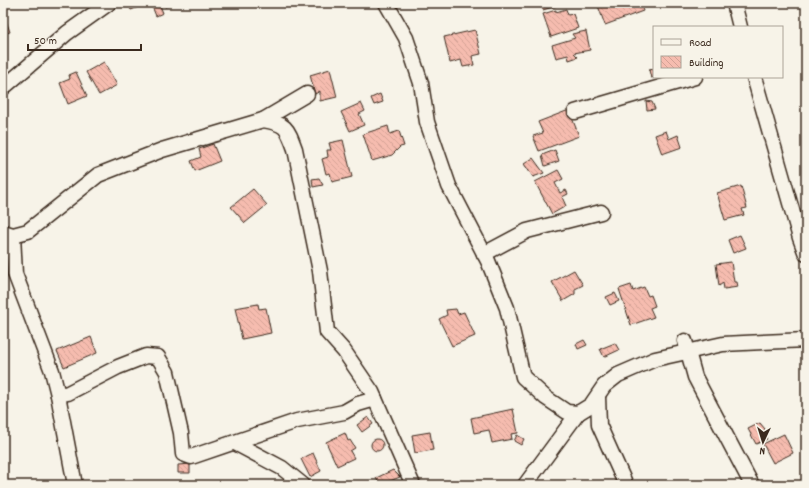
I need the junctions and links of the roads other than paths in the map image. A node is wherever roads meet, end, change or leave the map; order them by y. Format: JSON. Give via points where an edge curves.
{"nodes":[{"id":1,"x":109,"y":3,"type":"edge"},
{"id":2,"x":386,"y":3,"type":"edge"},
{"id":3,"x":734,"y":3,"type":"edge"},
{"id":4,"x":740,"y":26,"type":"edge"},
{"id":5,"x":693,"y":78,"type":"edge"},
{"id":6,"x":754,"y":78,"type":"edge"},
{"id":7,"x":3,"y":88,"type":"edge"},
{"id":8,"x":307,"y":94,"type":"dead end"},
{"id":9,"x":575,"y":112,"type":"dead end"},
{"id":10,"x":263,"y":120,"type":"junction"},
{"id":11,"x":601,"y":212,"type":"dead end"},
{"id":12,"x":8,"y":234,"type":"edge"},
{"id":13,"x":484,"y":254,"type":"junction"},
{"id":14,"x":806,"y":254,"type":"edge"},
{"id":15,"x":806,"y":340,"type":"edge"},
{"id":16,"x":687,"y":346,"type":"junction"},
{"id":17,"x":58,"y":395,"type":"junction"},
{"id":18,"x":598,"y":396,"type":"junction"},
{"id":19,"x":375,"y":399,"type":"junction"},
{"id":20,"x":578,"y":413,"type":"junction"},
{"id":21,"x":235,"y":443,"type":"junction"},
{"id":22,"x":75,"y":485,"type":"edge"},
{"id":23,"x":303,"y":485,"type":"edge"},
{"id":24,"x":413,"y":485,"type":"edge"},
{"id":25,"x":526,"y":485,"type":"edge"},
{"id":26,"x":626,"y":485,"type":"edge"},
{"id":27,"x":752,"y":485,"type":"edge"}],
"edges":[{"from":1,"to":7,"type":"street","via":[[67,33]]},
{"from":2,"to":13,"type":"street","via":[[406,38],[421,83],[427,122],[449,186]]},
{"from":3,"to":4,"type":"street"},
{"from":5,"to":9,"type":"street"},
{"from":6,"to":14,"type":"street"},
{"from":8,"to":10,"type":"street"},
{"from":10,"to":12,"type":"street","via":[[162,150],[98,174],[28,231]]},
{"from":10,"to":19,"type":"street","via":[[278,122],[288,130],[294,149],[320,271],[327,332],[344,351]]},
{"from":11,"to":13,"type":"street","via":[[527,231]]},
{"from":12,"to":17,"type":"street","via":[[15,274],[52,371]]},
{"from":13,"to":20,"type":"street","via":[[507,308],[523,377],[546,398],[567,412]]},
{"from":15,"to":16,"type":"street"},
{"from":16,"to":18,"type":"street","via":[[618,375],[604,386]]},
{"from":16,"to":27,"type":"street","via":[[695,377]]},
{"from":17,"to":21,"type":"street","via":[[68,393],[118,367],[146,356],[158,357],[167,372],[181,433],[183,454],[192,457]]},
{"from":17,"to":22,"type":"street"},
{"from":18,"to":20,"type":"street","via":[[591,405]]},
{"from":18,"to":26,"type":"street","via":[[599,425]]},
{"from":19,"to":21,"type":"street","via":[[344,412],[297,421]]},
{"from":19,"to":24,"type":"street"},
{"from":20,"to":25,"type":"street"},
{"from":21,"to":23,"type":"street","via":[[282,468]]}]}
